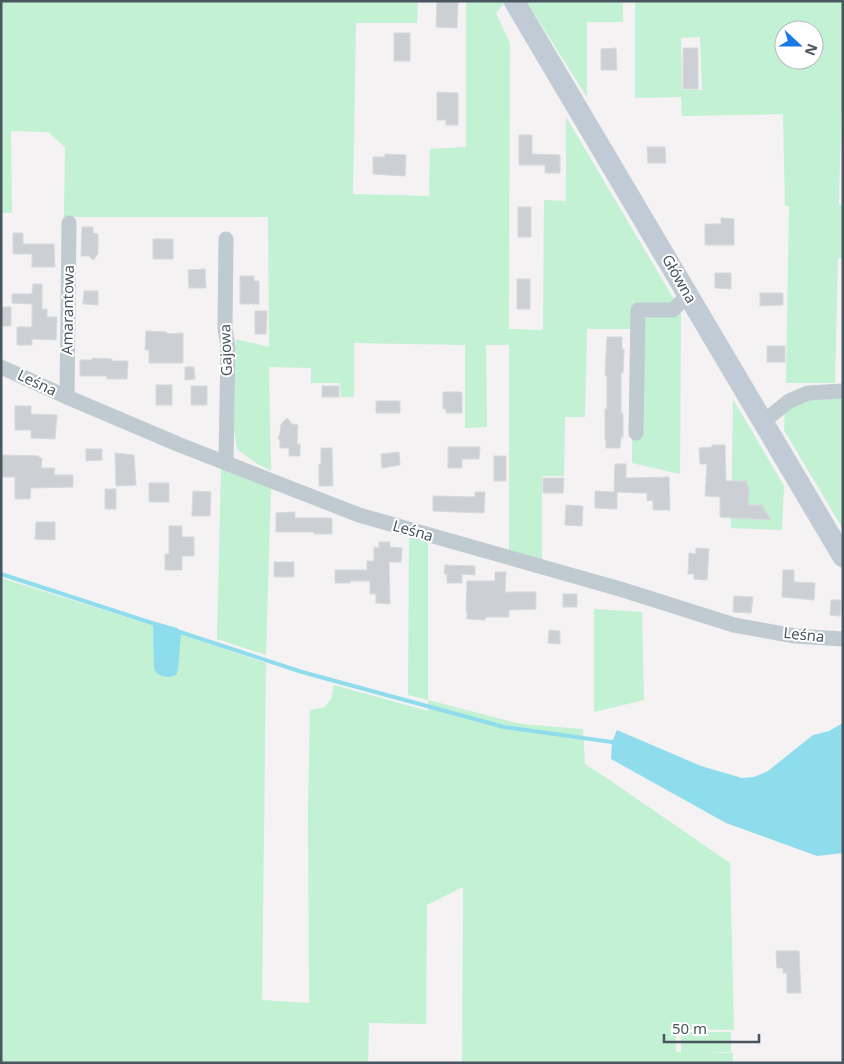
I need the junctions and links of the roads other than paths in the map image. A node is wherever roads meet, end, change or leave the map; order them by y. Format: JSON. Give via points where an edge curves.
{"nodes":[{"id":1,"x":514,"y":1,"type":"edge"},
{"id":2,"x":69,"y":224,"type":"dead end"},
{"id":3,"x":226,"y":239,"type":"dead end"},
{"id":4,"x":688,"y":295,"type":"junction"},
{"id":5,"x":1,"y":367,"type":"edge"},
{"id":6,"x":843,"y":391,"type":"edge"},
{"id":7,"x":67,"y":398,"type":"junction"},
{"id":8,"x":763,"y":422,"type":"junction"},
{"id":9,"x":636,"y":432,"type":"dead end"},
{"id":10,"x":226,"y":462,"type":"junction"},
{"id":11,"x":843,"y":557,"type":"edge"},
{"id":12,"x":843,"y":639,"type":"edge"}],
"edges":[{"from":1,"to":4,"type":"main road","name":"Główna"},
{"from":2,"to":7,"type":"street","name":"Amarantowa"},
{"from":3,"to":10,"type":"street","name":"Gajowa"},
{"from":4,"to":8,"type":"main road","name":"Główna"},
{"from":4,"to":9,"type":"street","via":[[673,310],[638,310]]},
{"from":5,"to":7,"type":"street","name":"Leśna"},
{"from":6,"to":8,"type":"street","via":[[808,393],[789,401]]},
{"from":7,"to":10,"type":"street","name":"Leśna"},
{"from":8,"to":11,"type":"main road","name":"Główna"},
{"from":10,"to":12,"type":"street","name":"Leśna","via":[[359,516],[620,589],[724,622],[796,636]]}]}
